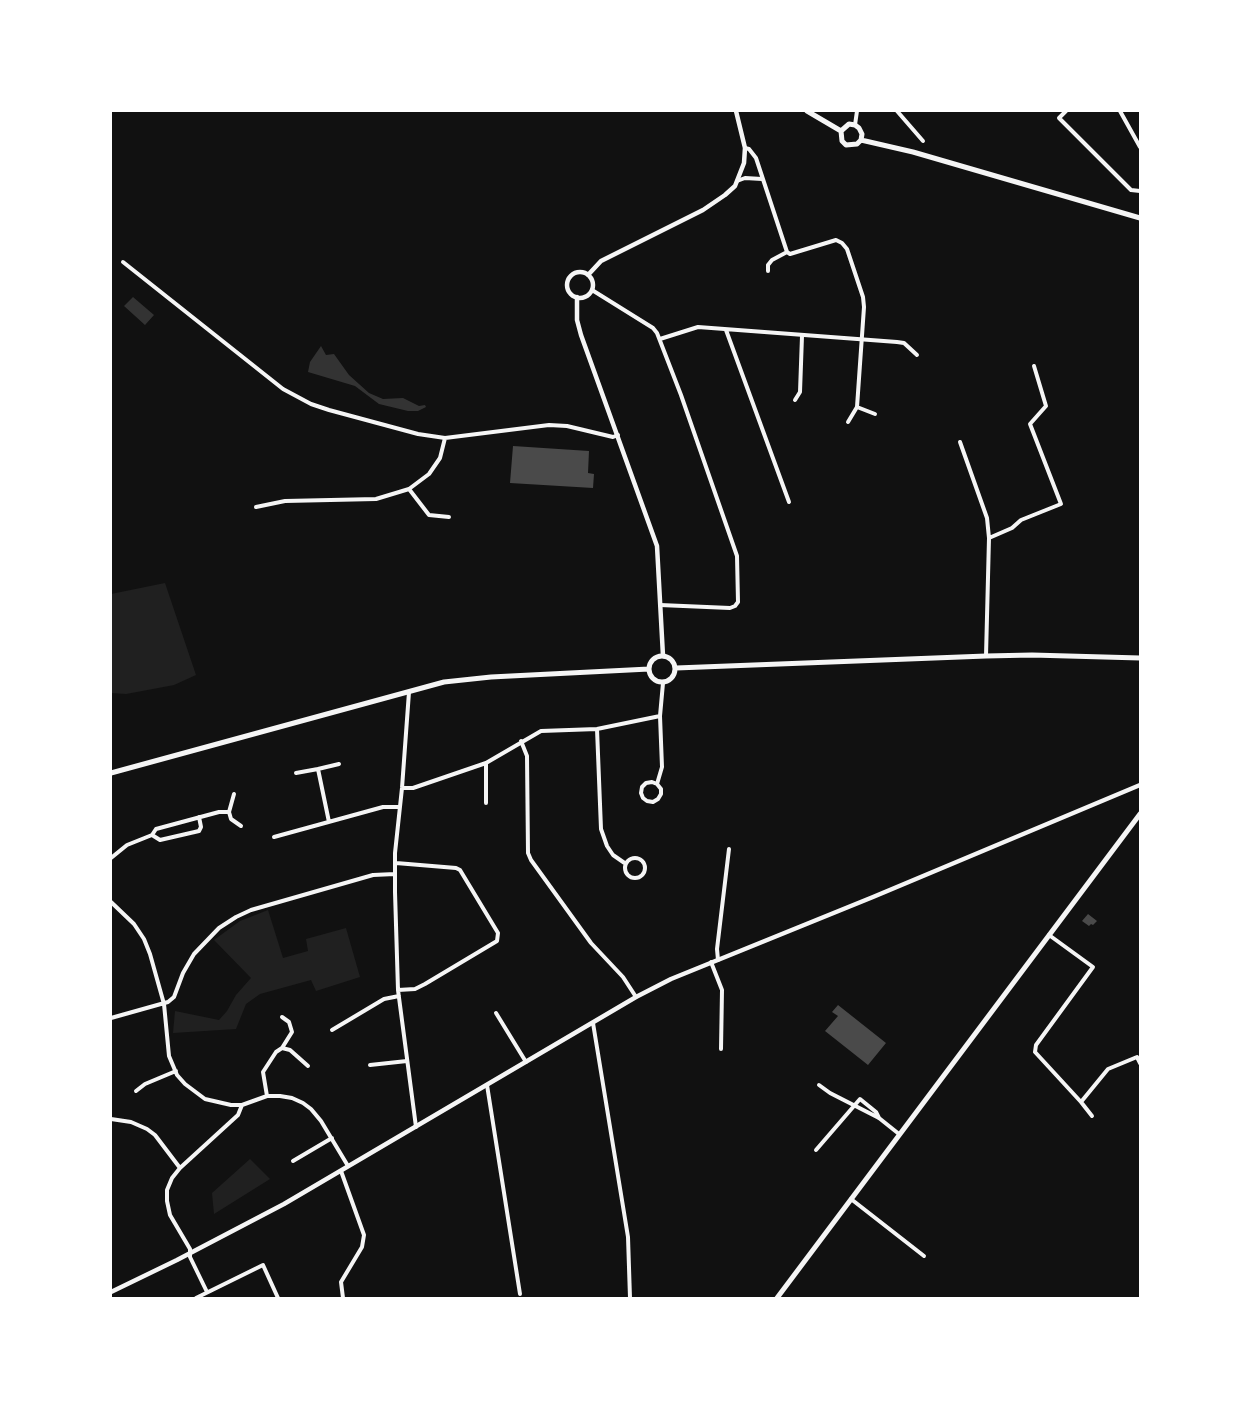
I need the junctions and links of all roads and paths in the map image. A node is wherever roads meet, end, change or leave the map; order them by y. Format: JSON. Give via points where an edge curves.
{"nodes":[{"id":1,"x":736,"y":111,"type":"edge"},
{"id":2,"x":807,"y":111,"type":"edge"},
{"id":3,"x":857,"y":111,"type":"edge"},
{"id":4,"x":897,"y":111,"type":"edge"},
{"id":5,"x":1066,"y":111,"type":"edge"},
{"id":6,"x":1120,"y":111,"type":"edge"},
{"id":7,"x":855,"y":125,"type":"junction"},
{"id":8,"x":841,"y":131,"type":"junction"},
{"id":9,"x":861,"y":140,"type":"junction"},
{"id":10,"x":922,"y":141,"type":"dead end"},
{"id":11,"x":1140,"y":147,"type":"edge"},
{"id":12,"x":745,"y":148,"type":"junction"},
{"id":13,"x":762,"y":179,"type":"junction"},
{"id":14,"x":737,"y":181,"type":"junction"},
{"id":15,"x":1140,"y":191,"type":"edge"},
{"id":16,"x":1140,"y":218,"type":"edge"},
{"id":17,"x":788,"y":252,"type":"junction"},
{"id":18,"x":123,"y":262,"type":"dead end"},
{"id":19,"x":768,"y":271,"type":"dead end"},
{"id":20,"x":588,"y":275,"type":"junction"},
{"id":21,"x":592,"y":290,"type":"junction"},
{"id":22,"x":577,"y":297,"type":"junction"},
{"id":23,"x":726,"y":330,"type":"junction"},
{"id":24,"x":802,"y":336,"type":"junction"},
{"id":25,"x":660,"y":339,"type":"junction"},
{"id":26,"x":861,"y":339,"type":"junction"},
{"id":27,"x":917,"y":355,"type":"dead end"},
{"id":28,"x":1034,"y":366,"type":"dead end"},
{"id":29,"x":795,"y":400,"type":"dead end"},
{"id":30,"x":857,"y":407,"type":"junction"},
{"id":31,"x":875,"y":414,"type":"dead end"},
{"id":32,"x":848,"y":422,"type":"dead end"},
{"id":33,"x":618,"y":435,"type":"junction"},
{"id":34,"x":445,"y":438,"type":"junction"},
{"id":35,"x":960,"y":442,"type":"dead end"},
{"id":36,"x":410,"y":489,"type":"junction"},
{"id":37,"x":789,"y":502,"type":"dead end"},
{"id":38,"x":256,"y":507,"type":"dead end"},
{"id":39,"x":449,"y":517,"type":"dead end"},
{"id":40,"x":989,"y":538,"type":"junction"},
{"id":41,"x":660,"y":605,"type":"junction"},
{"id":42,"x":663,"y":656,"type":"junction"},
{"id":43,"x":987,"y":656,"type":"junction"},
{"id":44,"x":1140,"y":658,"type":"edge"},
{"id":45,"x":676,"y":668,"type":"junction"},
{"id":46,"x":649,"y":669,"type":"junction"},
{"id":47,"x":663,"y":683,"type":"junction"},
{"id":48,"x":409,"y":692,"type":"junction"},
{"id":49,"x":660,"y":716,"type":"junction"},
{"id":50,"x":597,"y":729,"type":"junction"},
{"id":51,"x":521,"y":741,"type":"junction"},
{"id":52,"x":486,"y":763,"type":"junction"},
{"id":53,"x":339,"y":764,"type":"dead end"},
{"id":54,"x":318,"y":769,"type":"junction"},
{"id":55,"x":111,"y":773,"type":"edge"},
{"id":56,"x":296,"y":773,"type":"dead end"},
{"id":57,"x":657,"y":784,"type":"junction"},
{"id":58,"x":1140,"y":785,"type":"edge"},
{"id":59,"x":402,"y":788,"type":"junction"},
{"id":60,"x":234,"y":794,"type":"dead end"},
{"id":61,"x":486,"y":803,"type":"dead end"},
{"id":62,"x":399,"y":807,"type":"junction"},
{"id":63,"x":229,"y":812,"type":"junction"},
{"id":64,"x":1140,"y":814,"type":"edge"},
{"id":65,"x":199,"y":817,"type":"junction"},
{"id":66,"x":329,"y":822,"type":"junction"},
{"id":67,"x":241,"y":826,"type":"dead end"},
{"id":68,"x":152,"y":835,"type":"junction"},
{"id":69,"x":274,"y":837,"type":"dead end"},
{"id":70,"x":729,"y":849,"type":"dead end"},
{"id":71,"x":111,"y":858,"type":"edge"},
{"id":72,"x":396,"y":863,"type":"junction"},
{"id":73,"x":626,"y":864,"type":"junction"},
{"id":74,"x":395,"y":874,"type":"junction"},
{"id":75,"x":111,"y":902,"type":"edge"},
{"id":76,"x":1048,"y":935,"type":"junction"},
{"id":77,"x":718,"y":960,"type":"junction"},
{"id":78,"x":711,"y":963,"type":"junction"},
{"id":79,"x":398,"y":990,"type":"junction"},
{"id":80,"x":399,"y":996,"type":"junction"},
{"id":81,"x":636,"y":997,"type":"junction"},
{"id":82,"x":164,"y":1004,"type":"junction"},
{"id":83,"x":496,"y":1013,"type":"dead end"},
{"id":84,"x":282,"y":1017,"type":"dead end"},
{"id":85,"x":111,"y":1018,"type":"edge"},
{"id":86,"x":592,"y":1023,"type":"junction"},
{"id":87,"x":332,"y":1030,"type":"dead end"},
{"id":88,"x":282,"y":1048,"type":"junction"},
{"id":89,"x":721,"y":1049,"type":"dead end"},
{"id":90,"x":406,"y":1061,"type":"junction"},
{"id":91,"x":526,"y":1062,"type":"junction"},
{"id":92,"x":1140,"y":1063,"type":"edge"},
{"id":93,"x":370,"y":1065,"type":"dead end"},
{"id":94,"x":308,"y":1066,"type":"dead end"},
{"id":95,"x":176,"y":1071,"type":"junction"},
{"id":96,"x":819,"y":1084,"type":"dead end"},
{"id":97,"x":487,"y":1085,"type":"junction"},
{"id":98,"x":136,"y":1091,"type":"dead end"},
{"id":99,"x":267,"y":1096,"type":"junction"},
{"id":100,"x":1081,"y":1102,"type":"junction"},
{"id":101,"x":242,"y":1105,"type":"junction"},
{"id":102,"x":854,"y":1105,"type":"junction"},
{"id":103,"x":1092,"y":1116,"type":"dead end"},
{"id":104,"x":879,"y":1118,"type":"junction"},
{"id":105,"x":111,"y":1119,"type":"edge"},
{"id":106,"x":416,"y":1127,"type":"junction"},
{"id":107,"x":899,"y":1134,"type":"junction"},
{"id":108,"x":332,"y":1138,"type":"junction"},
{"id":109,"x":816,"y":1150,"type":"dead end"},
{"id":110,"x":293,"y":1161,"type":"dead end"},
{"id":111,"x":348,"y":1166,"type":"junction"},
{"id":112,"x":180,"y":1168,"type":"junction"},
{"id":113,"x":340,"y":1171,"type":"junction"},
{"id":114,"x":851,"y":1199,"type":"junction"},
{"id":115,"x":190,"y":1254,"type":"junction"},
{"id":116,"x":924,"y":1256,"type":"dead end"},
{"id":117,"x":111,"y":1292,"type":"edge"},
{"id":118,"x":207,"y":1292,"type":"junction"},
{"id":119,"x":520,"y":1294,"type":"dead end"},
{"id":120,"x":195,"y":1298,"type":"edge"},
{"id":121,"x":278,"y":1298,"type":"edge"},
{"id":122,"x":343,"y":1298,"type":"edge"},
{"id":123,"x":630,"y":1298,"type":"edge"},
{"id":124,"x":777,"y":1298,"type":"edge"}],
"edges":[{"from":1,"to":12,"type":"street"},
{"from":2,"to":8,"type":"main road"},
{"from":3,"to":7,"type":"street"},
{"from":4,"to":10,"type":"street"},
{"from":5,"to":15,"type":"street","via":[[1059,118],[1131,190]]},
{"from":6,"to":11,"type":"street"},
{"from":7,"to":8,"type":"main road","via":[[849,124]]},
{"from":7,"to":9,"type":"main road","via":[[860,128]]},
{"from":8,"to":9,"type":"main road","via":[[846,145]]},
{"from":9,"to":16,"type":"main road"},
{"from":12,"to":13,"type":"street","via":[[756,158]]},
{"from":12,"to":14,"type":"street"},
{"from":13,"to":14,"type":"street"},
{"from":13,"to":17,"type":"street"},
{"from":14,"to":20,"type":"street","via":[[714,203],[601,261]]},
{"from":17,"to":19,"type":"street","via":[[772,260]]},
{"from":17,"to":26,"type":"street","via":[[836,240],[842,243],[863,297]]},
{"from":18,"to":34,"type":"street","via":[[292,394],[350,416]]},
{"from":20,"to":21,"type":"street"},
{"from":20,"to":22,"type":"street","via":[[578,273],[570,278],[569,292]]},
{"from":21,"to":22,"type":"street"},
{"from":21,"to":25,"type":"street","via":[[653,328]]},
{"from":22,"to":33,"type":"street","via":[[581,335]]},
{"from":23,"to":24,"type":"street"},
{"from":23,"to":25,"type":"street","via":[[698,327]]},
{"from":23,"to":37,"type":"street"},
{"from":24,"to":26,"type":"street"},
{"from":24,"to":29,"type":"street","via":[[800,392]]},
{"from":25,"to":41,"type":"street","via":[[733,541],[738,602],[730,608]]},
{"from":26,"to":27,"type":"street","via":[[904,343]]},
{"from":26,"to":30,"type":"street"},
{"from":28,"to":40,"type":"street","via":[[1046,406],[1030,424],[1061,504]]},
{"from":30,"to":31,"type":"street"},
{"from":30,"to":32,"type":"street"},
{"from":33,"to":34,"type":"street","via":[[549,425]]},
{"from":33,"to":41,"type":"street","via":[[657,546]]},
{"from":34,"to":36,"type":"street","via":[[440,458],[429,474]]},
{"from":35,"to":40,"type":"street","via":[[987,518]]},
{"from":36,"to":38,"type":"street","via":[[376,499],[285,501]]},
{"from":36,"to":39,"type":"street","via":[[429,515]]},
{"from":40,"to":43,"type":"street"},
{"from":41,"to":42,"type":"street"},
{"from":42,"to":45,"type":"main road","via":[[672,660]]},
{"from":42,"to":46,"type":"main road","via":[[653,659]]},
{"from":43,"to":44,"type":"main road"},
{"from":43,"to":45,"type":"main road"},
{"from":45,"to":47,"type":"main road","via":[[672,678]]},
{"from":46,"to":47,"type":"main road","via":[[653,679]]},
{"from":46,"to":48,"type":"main road","via":[[463,679]]},
{"from":47,"to":49,"type":"street"},
{"from":48,"to":55,"type":"main road"},
{"from":48,"to":59,"type":"street"},
{"from":49,"to":50,"type":"street"},
{"from":49,"to":57,"type":"street","via":[[662,767]]},
{"from":50,"to":51,"type":"street","via":[[541,731]]},
{"from":50,"to":73,"type":"street","via":[[601,829],[613,855]]},
{"from":51,"to":52,"type":"street"},
{"from":51,"to":81,"type":"street","via":[[527,756],[531,860]]},
{"from":52,"to":59,"type":"street"},
{"from":52,"to":61,"type":"street"},
{"from":53,"to":54,"type":"street"},
{"from":54,"to":56,"type":"street"},
{"from":54,"to":66,"type":"street"},
{"from":57,"to":57,"type":"street","via":[[661,794],[653,802],[643,798],[642,787],[646,783]]},
{"from":58,"to":77,"type":"street"},
{"from":59,"to":62,"type":"street"},
{"from":60,"to":63,"type":"street"},
{"from":62,"to":66,"type":"street","via":[[383,807]]},
{"from":62,"to":72,"type":"street"},
{"from":63,"to":65,"type":"street"},
{"from":63,"to":67,"type":"street","via":[[231,819]]},
{"from":64,"to":76,"type":"main road"},
{"from":65,"to":68,"type":"street","via":[[156,830]]},
{"from":65,"to":68,"type":"street","via":[[199,831],[160,840]]},
{"from":66,"to":69,"type":"street"},
{"from":68,"to":71,"type":"street","via":[[128,845]]},
{"from":70,"to":77,"type":"street"},
{"from":72,"to":74,"type":"street"},
{"from":72,"to":79,"type":"street","via":[[460,870],[498,933],[497,941],[425,984]]},
{"from":73,"to":73,"type":"street","via":[[639,859],[644,872],[631,877]]},
{"from":74,"to":79,"type":"street"},
{"from":74,"to":82,"type":"street","via":[[373,875],[236,917],[194,954],[174,997]]},
{"from":75,"to":82,"type":"street","via":[[144,939]]},
{"from":76,"to":100,"type":"street","via":[[1093,967],[1036,1044],[1035,1052]]},
{"from":76,"to":107,"type":"main road"},
{"from":77,"to":78,"type":"street"},
{"from":78,"to":81,"type":"street"},
{"from":78,"to":89,"type":"street","via":[[722,990]]},
{"from":79,"to":80,"type":"street"},
{"from":80,"to":87,"type":"street","via":[[384,999]]},
{"from":80,"to":90,"type":"street"},
{"from":81,"to":86,"type":"street"},
{"from":82,"to":85,"type":"street"},
{"from":82,"to":95,"type":"street","via":[[169,1056]]},
{"from":83,"to":91,"type":"street"},
{"from":84,"to":88,"type":"street","via":[[290,1022],[292,1032]]},
{"from":86,"to":91,"type":"street"},
{"from":86,"to":123,"type":"street","via":[[628,1238]]},
{"from":88,"to":94,"type":"street"},
{"from":88,"to":99,"type":"street","via":[[263,1072]]},
{"from":90,"to":93,"type":"street"},
{"from":90,"to":106,"type":"street"},
{"from":91,"to":97,"type":"street"},
{"from":92,"to":100,"type":"street","via":[[1137,1057],[1108,1070]]},
{"from":95,"to":98,"type":"street"},
{"from":95,"to":101,"type":"street","via":[[185,1084],[205,1099]]},
{"from":96,"to":102,"type":"street"},
{"from":97,"to":106,"type":"street"},
{"from":97,"to":119,"type":"street"},
{"from":99,"to":101,"type":"street"},
{"from":99,"to":108,"type":"street","via":[[303,1103]]},
{"from":100,"to":103,"type":"street"},
{"from":101,"to":112,"type":"street","via":[[238,1114]]},
{"from":102,"to":104,"type":"street"},
{"from":102,"to":104,"type":"street","via":[[860,1099]]},
{"from":102,"to":109,"type":"street"},
{"from":104,"to":107,"type":"street"},
{"from":105,"to":112,"type":"street","via":[[147,1129]]},
{"from":106,"to":111,"type":"street"},
{"from":107,"to":114,"type":"main road"},
{"from":108,"to":110,"type":"street"},
{"from":108,"to":111,"type":"street"},
{"from":111,"to":113,"type":"street"},
{"from":112,"to":115,"type":"street","via":[[172,1178],[166,1201]]},
{"from":113,"to":115,"type":"street"},
{"from":113,"to":122,"type":"street","via":[[364,1235],[362,1247],[340,1282]]},
{"from":114,"to":116,"type":"street"},
{"from":114,"to":124,"type":"main road"},
{"from":115,"to":117,"type":"street"},
{"from":115,"to":118,"type":"street"},
{"from":118,"to":120,"type":"street"},
{"from":118,"to":121,"type":"street","via":[[263,1265]]}]}
